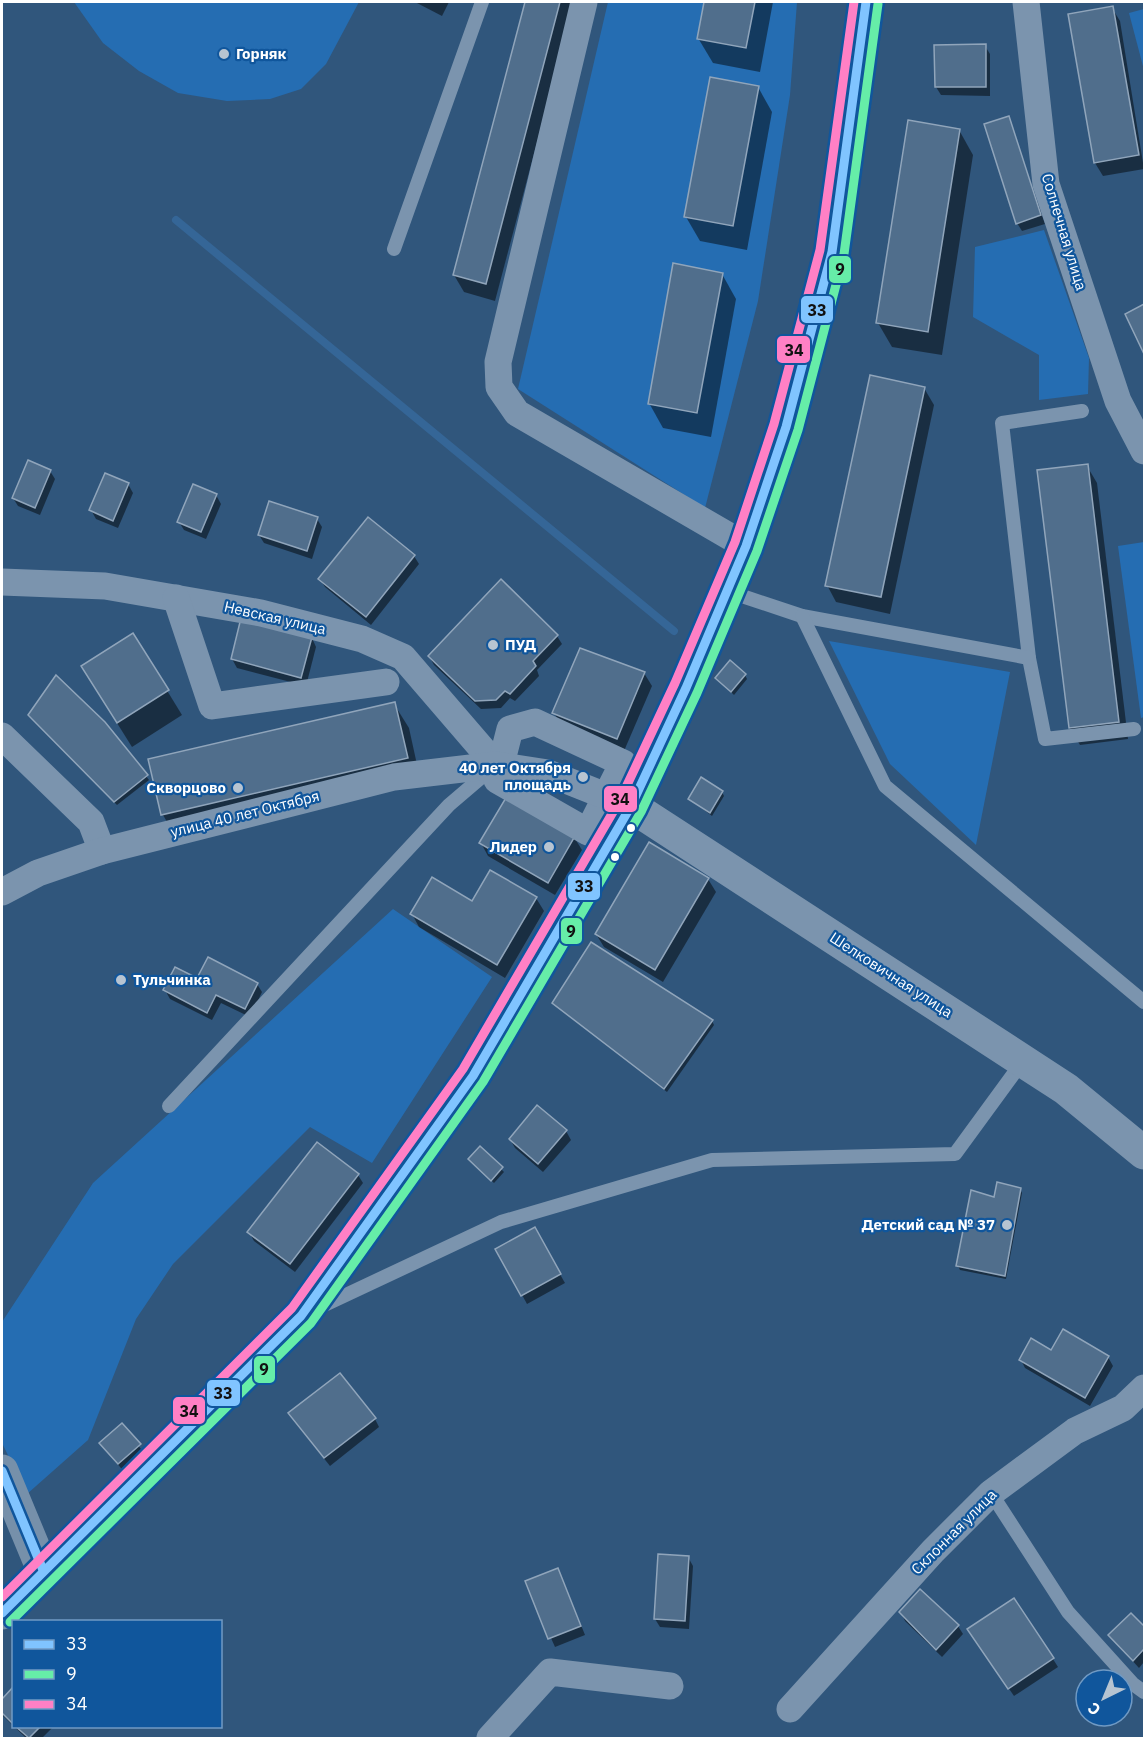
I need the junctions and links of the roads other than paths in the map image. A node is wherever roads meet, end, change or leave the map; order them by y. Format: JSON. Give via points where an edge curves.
{"nodes":[{"id":1,"x":482,"y":2,"type":"edge"},
{"id":2,"x":584,"y":2,"type":"edge"},
{"id":3,"x":866,"y":2,"type":"edge"},
{"id":4,"x":1026,"y":2,"type":"edge"},
{"id":5,"x":394,"y":249,"type":"dead end"},
{"id":6,"x":1082,"y":411,"type":"dead end"},
{"id":7,"x":1144,"y":451,"type":"edge"},
{"id":8,"x":746,"y":546,"type":"junction"},
{"id":9,"x":2,"y":582,"type":"edge"},
{"id":10,"x":727,"y":591,"type":"junction"},
{"id":11,"x":176,"y":598,"type":"junction"},
{"id":12,"x":802,"y":616,"type":"junction"},
{"id":13,"x":1029,"y":658,"type":"junction"},
{"id":14,"x":386,"y":682,"type":"dead end"},
{"id":15,"x":1134,"y":729,"type":"dead end"},
{"id":16,"x":2,"y":736,"type":"edge"},
{"id":17,"x":499,"y":765,"type":"junction"},
{"id":18,"x":619,"y":801,"type":"junction"},
{"id":19,"x":102,"y":850,"type":"junction"},
{"id":20,"x":2,"y":892,"type":"edge"},
{"id":21,"x":1144,"y":1002,"type":"edge"},
{"id":22,"x":1023,"y":1061,"type":"junction"},
{"id":23,"x":169,"y":1106,"type":"dead end"},
{"id":24,"x":1144,"y":1153,"type":"edge"},
{"id":25,"x":301,"y":1316,"type":"junction"},
{"id":26,"x":1144,"y":1388,"type":"edge"},
{"id":27,"x":2,"y":1471,"type":"edge"},
{"id":28,"x":991,"y":1493,"type":"junction"},
{"id":29,"x":44,"y":1570,"type":"junction"},
{"id":30,"x":2,"y":1613,"type":"edge"},
{"id":31,"x":670,"y":1686,"type":"dead end"},
{"id":32,"x":1144,"y":1692,"type":"edge"},
{"id":33,"x":790,"y":1709,"type":"dead end"},
{"id":34,"x":490,"y":1738,"type":"edge"}],
"edges":[{"from":1,"to":5,"type":"lane"},
{"from":2,"to":8,"type":"street","via":[[498,362],[499,387],[517,413]]},
{"from":3,"to":8,"type":"main road","via":[[832,252],[786,428]]},
{"from":4,"to":7,"type":"street","name":"Солнечная улица","via":[[1046,184],[1118,400]]},
{"from":6,"to":13,"type":"lane","via":[[1002,423]]},
{"from":8,"to":10,"type":"main road"},
{"from":9,"to":11,"type":"street","name":"Невская улица","via":[[105,586]]},
{"from":10,"to":12,"type":"lane"},
{"from":10,"to":18,"type":"main road"},
{"from":11,"to":14,"type":"street","via":[[212,706]]},
{"from":11,"to":17,"type":"street","name":"Невская улица","via":[[306,624],[362,639],[403,657]]},
{"from":12,"to":13,"type":"lane"},
{"from":12,"to":21,"type":"lane","via":[[885,786]]},
{"from":13,"to":15,"type":"lane","via":[[1045,739]]},
{"from":16,"to":19,"type":"street","via":[[91,822]]},
{"from":17,"to":18,"type":"street","via":[[548,773]]},
{"from":17,"to":18,"type":"street","via":[[497,780],[588,832]]},
{"from":17,"to":18,"type":"street","via":[[510,729],[535,722],[623,763]]},
{"from":17,"to":19,"type":"street","name":"улица 40 лет Октября","via":[[394,777]]},
{"from":17,"to":23,"type":"lane","via":[[449,805]]},
{"from":18,"to":22,"type":"street","name":"Шелковичная улица"},
{"from":18,"to":25,"type":"main road","via":[[473,1076]]},
{"from":19,"to":20,"type":"street","name":"улица 40 лет Октября","via":[[38,873]]},
{"from":22,"to":24,"type":"street","name":"Шелковичная улица","via":[[1066,1089]]},
{"from":22,"to":25,"type":"lane","via":[[956,1154],[712,1160],[501,1222]]},
{"from":25,"to":29,"type":"main road"},
{"from":26,"to":28,"type":"street","name":"Склонная улица","via":[[1124,1408],[1075,1431]]},
{"from":27,"to":29,"type":"main road"},
{"from":28,"to":32,"type":"lane","via":[[1068,1612]]},
{"from":28,"to":33,"type":"street","name":"Склонная улица"},
{"from":29,"to":30,"type":"main road"},
{"from":31,"to":34,"type":"street","via":[[550,1672]]}]}
